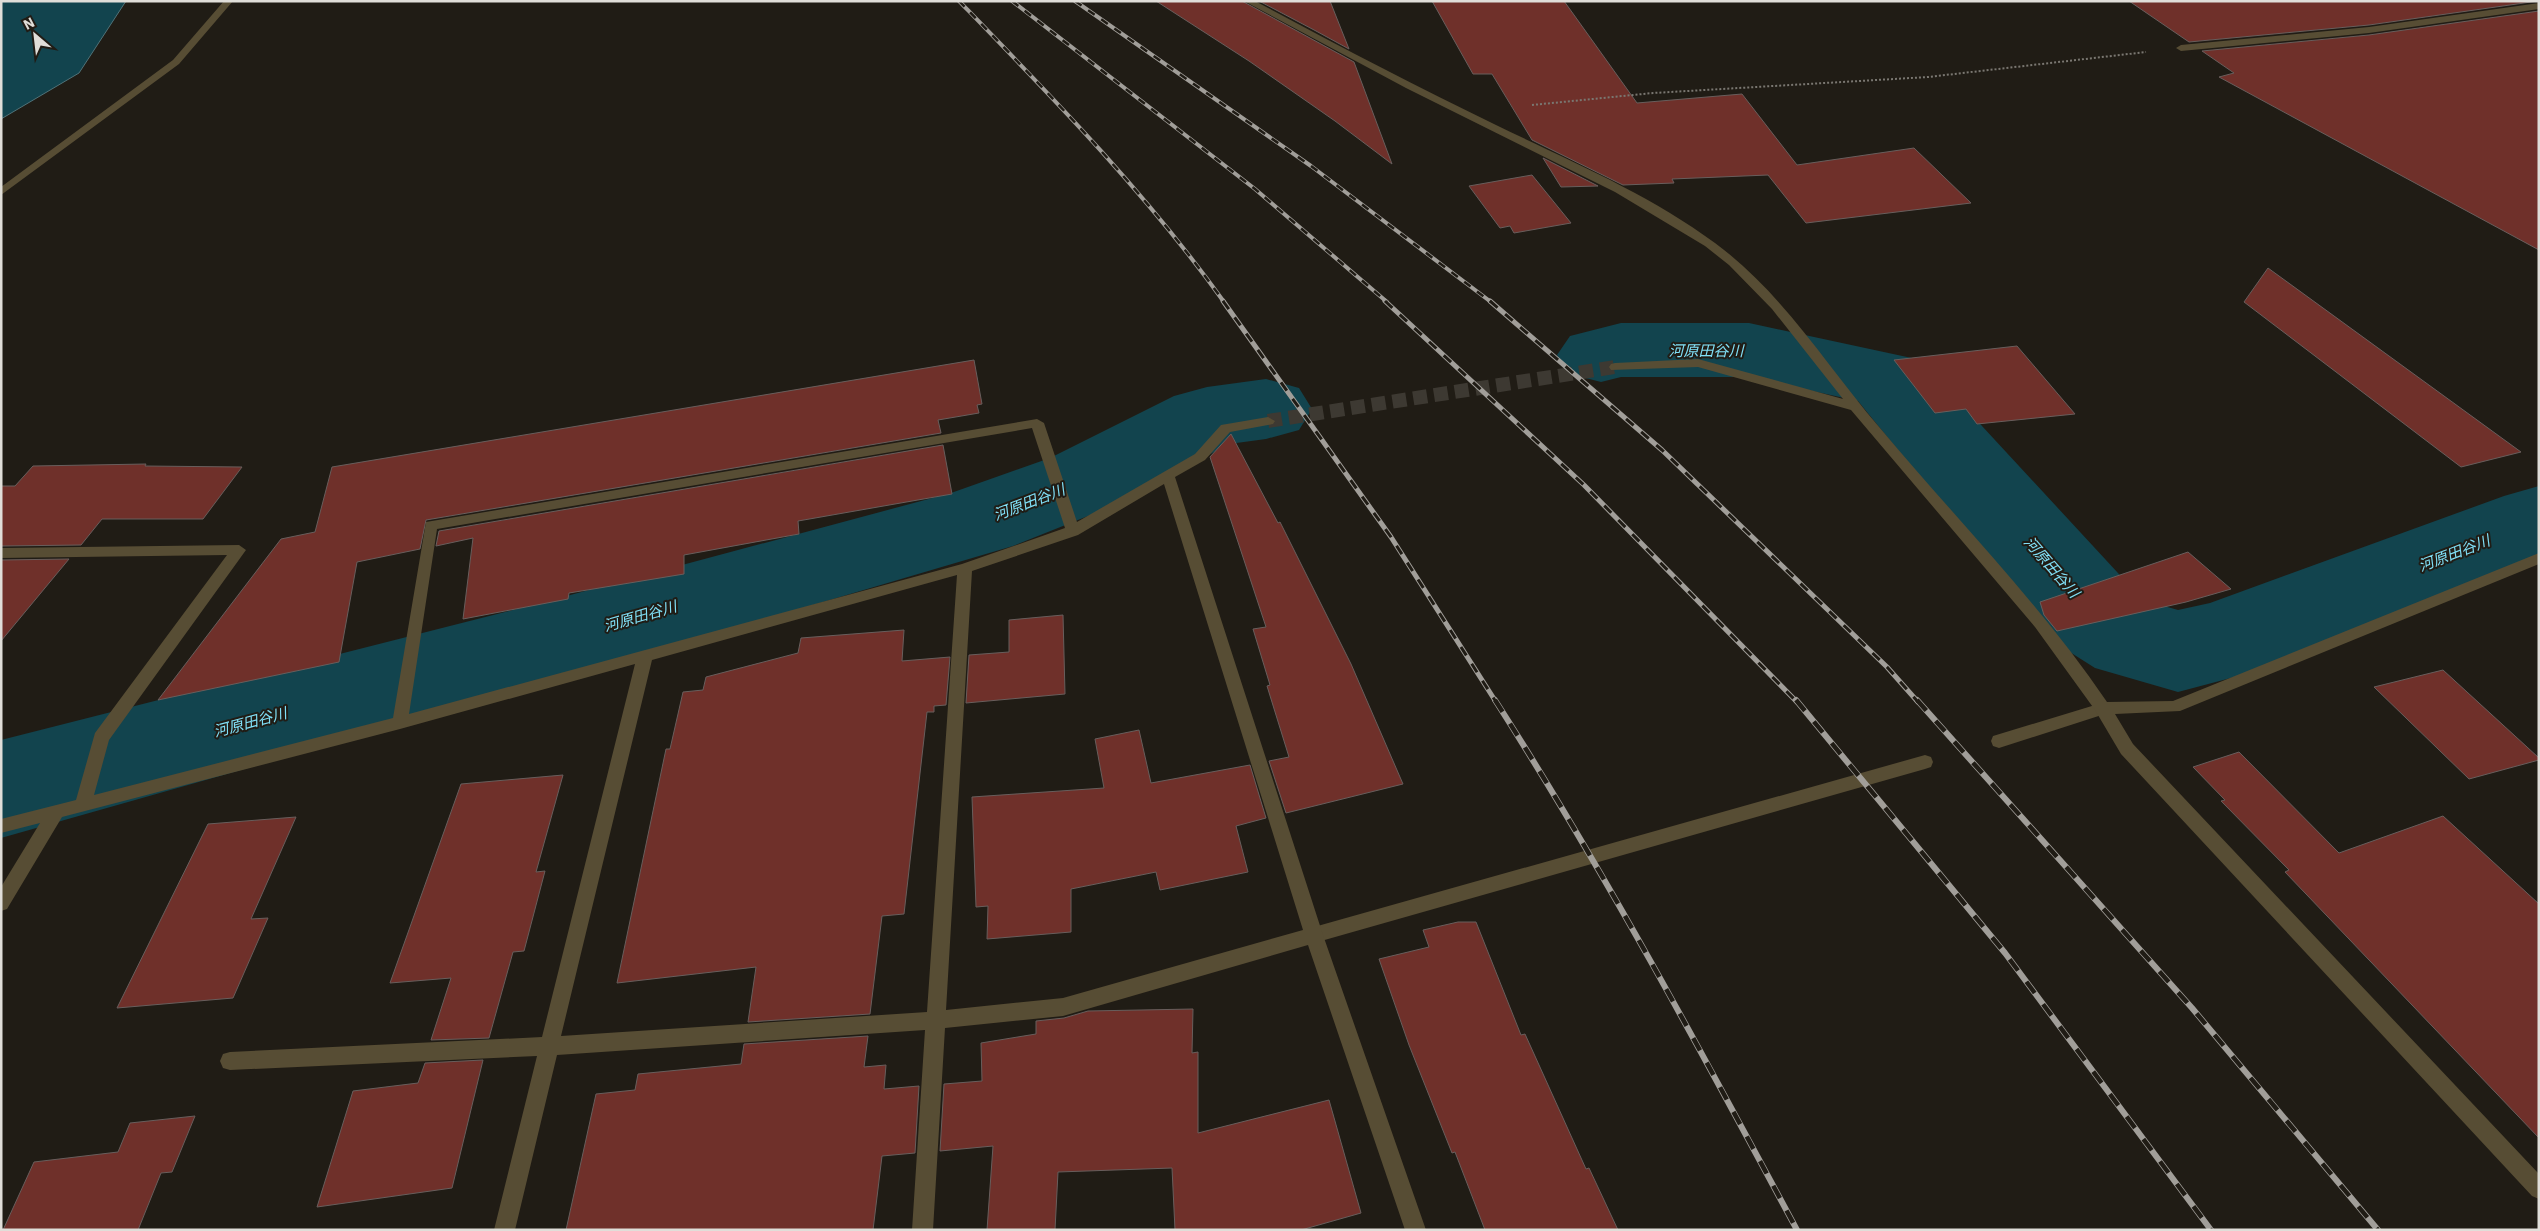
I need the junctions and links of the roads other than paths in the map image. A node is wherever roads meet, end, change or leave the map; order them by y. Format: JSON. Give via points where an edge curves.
{"nodes":[{"id":1,"x":229,"y":1,"type":"edge"},
{"id":2,"x":1248,"y":1,"type":"edge"},
{"id":3,"x":2539,"y":6,"type":"edge"},
{"id":4,"x":2181,"y":48,"type":"road end"},
{"id":5,"x":1,"y":192,"type":"edge"},
{"id":6,"x":1615,"y":367,"type":"tunnel mouth"},
{"id":7,"x":1856,"y":407,"type":"junction"},
{"id":8,"x":1268,"y":421,"type":"tunnel mouth"},
{"id":9,"x":1168,"y":476,"type":"junction"},
{"id":10,"x":1073,"y":531,"type":"junction"},
{"id":11,"x":1,"y":553,"type":"edge"},
{"id":12,"x":2539,"y":558,"type":"edge"},
{"id":13,"x":965,"y":568,"type":"junction"},
{"id":14,"x":645,"y":656,"type":"junction"},
{"id":15,"x":2105,"y":708,"type":"junction"},
{"id":16,"x":400,"y":723,"type":"junction"},
{"id":17,"x":1999,"y":741,"type":"dead end"},
{"id":18,"x":1925,"y":762,"type":"dead end"},
{"id":19,"x":83,"y":805,"type":"junction"},
{"id":20,"x":56,"y":812,"type":"junction"},
{"id":21,"x":1,"y":826,"type":"edge"},
{"id":22,"x":1,"y":902,"type":"edge"},
{"id":23,"x":1314,"y":936,"type":"junction"},
{"id":24,"x":936,"y":1020,"type":"junction"},
{"id":25,"x":550,"y":1046,"type":"junction"},
{"id":26,"x":230,"y":1061,"type":"dead end"},
{"id":27,"x":2539,"y":1190,"type":"edge"},
{"id":28,"x":504,"y":1230,"type":"edge"},
{"id":29,"x":922,"y":1230,"type":"edge"},
{"id":30,"x":1416,"y":1230,"type":"edge"}],
"edges":[{"from":1,"to":5,"type":"street","via":[[176,62]]},
{"from":2,"to":7,"type":"street","via":[[1462,112],[1612,185],[1710,245],[1755,282]]},
{"from":3,"to":4,"type":"street","via":[[2369,30]]},
{"from":6,"to":7,"type":"street","via":[[1698,363]]},
{"from":7,"to":15,"type":"street","via":[[2049,634]]},
{"from":8,"to":9,"type":"street","via":[[1226,428],[1200,457]]},
{"from":9,"to":10,"type":"street"},
{"from":9,"to":23,"type":"street"},
{"from":10,"to":13,"type":"street"},
{"from":10,"to":16,"type":"street","via":[[1038,422],[431,525]]},
{"from":11,"to":19,"type":"street","via":[[239,550],[101,738]]},
{"from":12,"to":15,"type":"street","via":[[2174,707]]},
{"from":13,"to":14,"type":"street"},
{"from":13,"to":24,"type":"street"},
{"from":14,"to":16,"type":"street"},
{"from":14,"to":25,"type":"street"},
{"from":15,"to":17,"type":"street"},
{"from":15,"to":27,"type":"street","via":[[2127,748]]},
{"from":16,"to":19,"type":"street"},
{"from":18,"to":23,"type":"street"},
{"from":19,"to":20,"type":"street"},
{"from":20,"to":21,"type":"street"},
{"from":20,"to":22,"type":"street"},
{"from":23,"to":24,"type":"street","via":[[1063,1008]]},
{"from":23,"to":30,"type":"street"},
{"from":24,"to":25,"type":"street"},
{"from":24,"to":29,"type":"street"},
{"from":25,"to":26,"type":"street"},
{"from":25,"to":28,"type":"street"}]}
